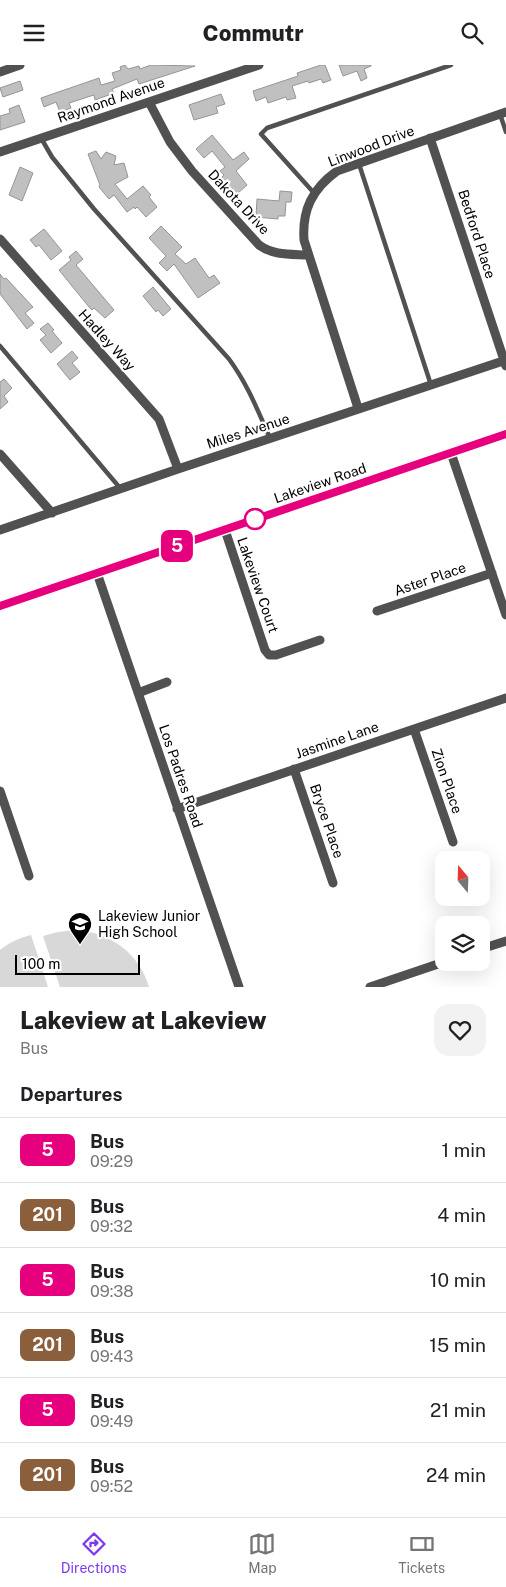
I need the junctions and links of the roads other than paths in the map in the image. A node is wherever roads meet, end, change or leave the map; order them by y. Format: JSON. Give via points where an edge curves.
{"nodes":[{"id":1,"x":20,"y":65,"type":"edge"},
{"id":2,"x":259,"y":65,"type":"edge"},
{"id":3,"x":451,"y":65,"type":"edge"},
{"id":4,"x":0,"y":72,"type":"edge"},
{"id":5,"x":149,"y":102,"type":"junction"},
{"id":6,"x":503,"y":113,"type":"edge"},
{"id":7,"x":506,"y":132,"type":"edge"},
{"id":8,"x":41,"y":138,"type":"junction"},
{"id":9,"x":430,"y":138,"type":"junction"},
{"id":10,"x":0,"y":152,"type":"edge"},
{"id":11,"x":359,"y":164,"type":"junction"},
{"id":12,"x":314,"y":193,"type":"junction"},
{"id":13,"x":0,"y":239,"type":"edge"},
{"id":14,"x":308,"y":255,"type":"junction"},
{"id":15,"x":0,"y":346,"type":"edge"},
{"id":16,"x":505,"y":362,"type":"edge"},
{"id":17,"x":431,"y":385,"type":"junction"},
{"id":18,"x":358,"y":409,"type":"junction"},
{"id":19,"x":506,"y":434,"type":"edge"},
{"id":20,"x":270,"y":438,"type":"junction"},
{"id":21,"x":451,"y":453,"type":"junction"},
{"id":22,"x":2,"y":458,"type":"edge"},
{"id":23,"x":178,"y":469,"type":"junction"},
{"id":24,"x":121,"y":489,"type":"junction"},
{"id":25,"x":52,"y":513,"type":"junction"},
{"id":26,"x":0,"y":530,"type":"edge"},
{"id":27,"x":225,"y":530,"type":"junction"},
{"id":28,"x":96,"y":573,"type":"junction"},
{"id":29,"x":492,"y":573,"type":"junction"},
{"id":30,"x":0,"y":606,"type":"edge"},
{"id":31,"x":377,"y":611,"type":"dead end"},
{"id":32,"x":506,"y":615,"type":"edge"},
{"id":33,"x":320,"y":640,"type":"dead end"},
{"id":34,"x":167,"y":683,"type":"dead end"},
{"id":35,"x":138,"y":693,"type":"junction"},
{"id":36,"x":506,"y":698,"type":"edge"},
{"id":37,"x":414,"y":729,"type":"junction"},
{"id":38,"x":294,"y":769,"type":"junction"},
{"id":39,"x":0,"y":791,"type":"edge"},
{"id":40,"x":178,"y":809,"type":"junction"},
{"id":41,"x":453,"y":842,"type":"dead end"},
{"id":42,"x":29,"y":876,"type":"dead end"},
{"id":43,"x":333,"y":883,"type":"dead end"},
{"id":44,"x":506,"y":941,"type":"edge"},
{"id":45,"x":490,"y":946,"type":"edge"},
{"id":46,"x":435,"y":965,"type":"edge"},
{"id":47,"x":239,"y":987,"type":"edge"},
{"id":48,"x":370,"y":987,"type":"edge"}],
"edges":[{"from":1,"to":4,"type":"street"},
{"from":2,"to":5,"type":"street","name":"Raymond Avenue"},
{"from":3,"to":12,"type":"lane","via":[[267,127],[261,133]]},
{"from":5,"to":8,"type":"street","name":"Raymond Avenue"},
{"from":5,"to":14,"type":"street","name":"Dakota Drive","via":[[170,142],[192,171],[259,245],[277,254]]},
{"from":6,"to":7,"type":"lane"},
{"from":6,"to":9,"type":"street","name":"Linwood Drive"},
{"from":8,"to":10,"type":"street","name":"Raymond Avenue"},
{"from":8,"to":20,"type":"lane","via":[[52,157],[94,209],[234,366],[253,398]]},
{"from":9,"to":11,"type":"street","name":"Linwood Drive"},
{"from":9,"to":16,"type":"street","name":"Bedford Place"},
{"from":11,"to":12,"type":"street","name":"Linwood Drive","via":[[337,171]]},
{"from":11,"to":17,"type":"lane"},
{"from":12,"to":14,"type":"street","name":"Linwood Drive","via":[[303,227]]},
{"from":13,"to":23,"type":"street","name":"Hadley Way","via":[[159,419]]},
{"from":14,"to":18,"type":"street"},
{"from":15,"to":24,"type":"lane"},
{"from":16,"to":17,"type":"street","name":"Miles Avenue"},
{"from":17,"to":18,"type":"street","name":"Miles Avenue"},
{"from":18,"to":20,"type":"street","name":"Miles Avenue"},
{"from":19,"to":21,"type":"main road","name":"Lakeview Road"},
{"from":20,"to":23,"type":"street","name":"Miles Avenue"},
{"from":21,"to":27,"type":"main road","name":"Lakeview Road"},
{"from":21,"to":29,"type":"street"},
{"from":22,"to":25,"type":"street"},
{"from":23,"to":24,"type":"street","name":"Miles Avenue"},
{"from":24,"to":25,"type":"street","name":"Miles Avenue"},
{"from":25,"to":26,"type":"street","name":"Miles Avenue"},
{"from":27,"to":28,"type":"main road","name":"Lakeview Road"},
{"from":27,"to":33,"type":"street","name":"Lakeview Court","via":[[269,655]]},
{"from":28,"to":30,"type":"main road","name":"Lakeview Road"},
{"from":28,"to":35,"type":"street","name":"Los Padres Road"},
{"from":29,"to":31,"type":"street","name":"Aster Place"},
{"from":29,"to":32,"type":"street"},
{"from":34,"to":35,"type":"street"},
{"from":35,"to":40,"type":"street","name":"Los Padres Road"},
{"from":36,"to":37,"type":"street","name":"Jasmine Lane"},
{"from":37,"to":38,"type":"street","name":"Jasmine Lane"},
{"from":37,"to":41,"type":"street","name":"Zion Place"},
{"from":38,"to":40,"type":"street","name":"Jasmine Lane"},
{"from":38,"to":43,"type":"street","name":"Bryce Place"},
{"from":39,"to":42,"type":"street"},
{"from":40,"to":47,"type":"street","name":"Los Padres Road"},
{"from":44,"to":45,"type":"street"},
{"from":46,"to":48,"type":"street"}]}
